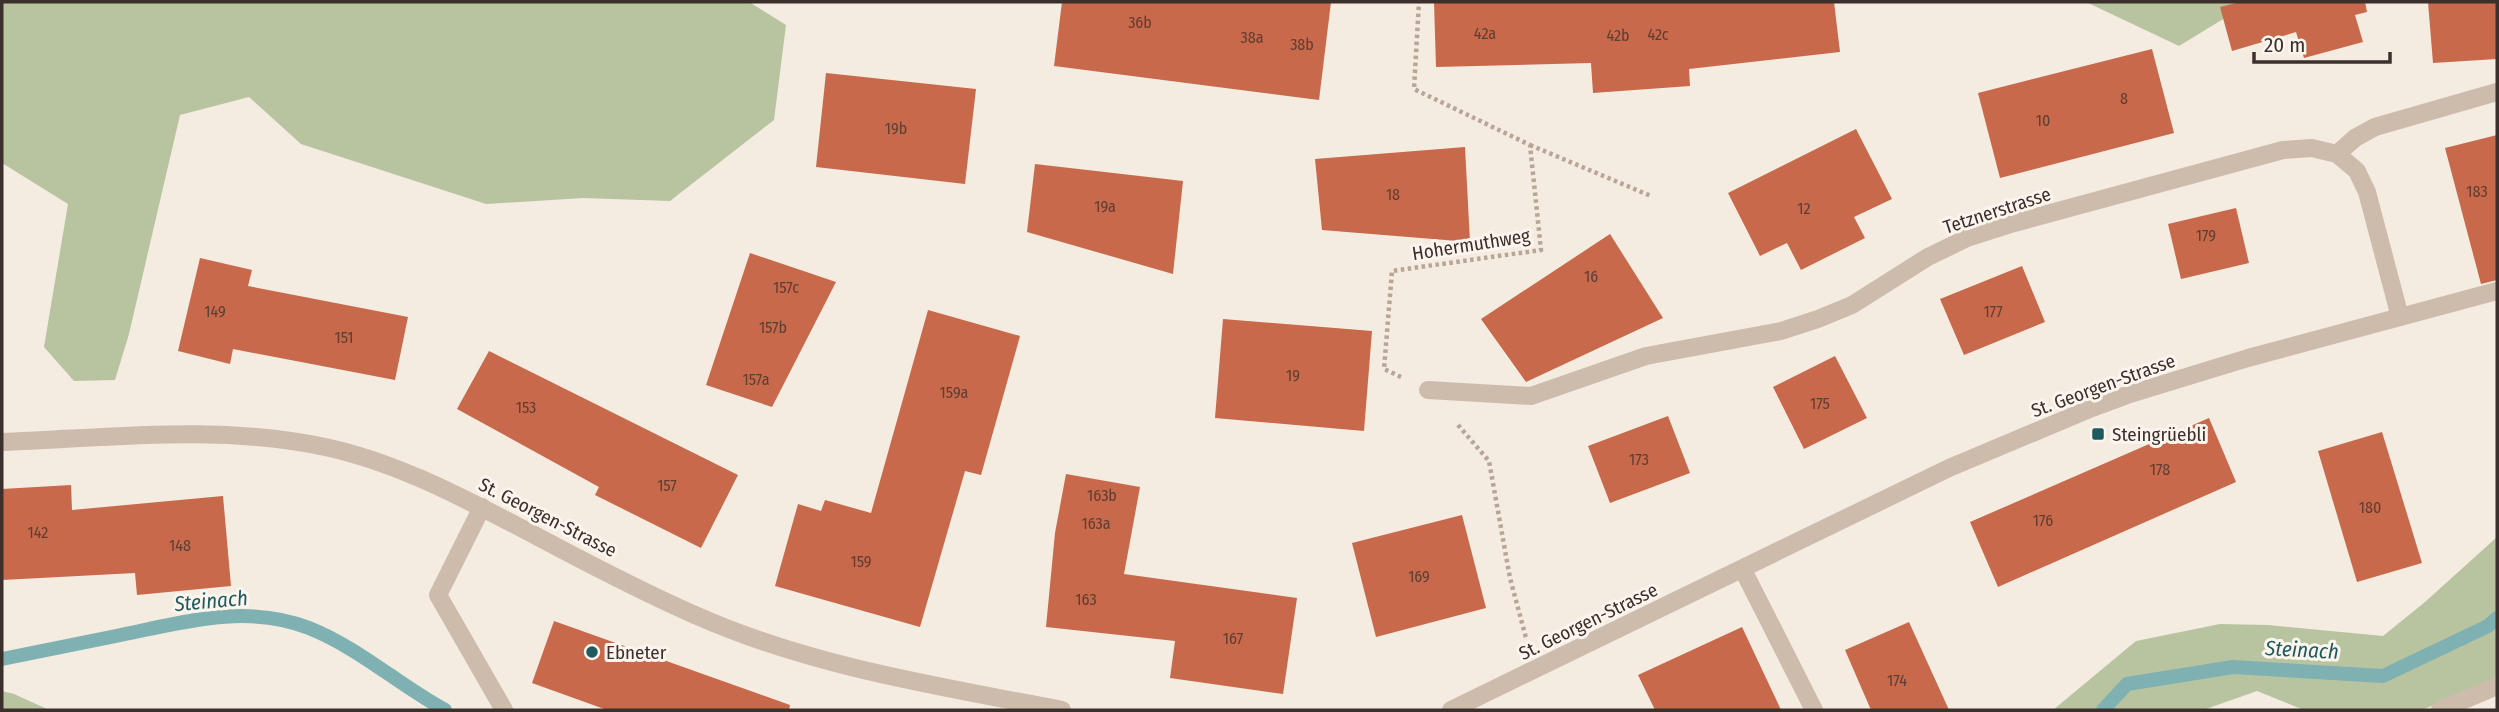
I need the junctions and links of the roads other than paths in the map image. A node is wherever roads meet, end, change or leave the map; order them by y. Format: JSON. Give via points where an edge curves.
{"nodes":[{"id":1,"x":2497,"y":92,"type":"edge"},
{"id":2,"x":2337,"y":154,"type":"junction"},
{"id":3,"x":2497,"y":291,"type":"edge"},
{"id":4,"x":2400,"y":317,"type":"junction"},
{"id":5,"x":1428,"y":390,"type":"dead end"},
{"id":6,"x":2,"y":442,"type":"edge"},
{"id":7,"x":482,"y":507,"type":"junction"},
{"id":8,"x":1743,"y":570,"type":"junction"},
{"id":9,"x":2497,"y":686,"type":"edge"},
{"id":10,"x":1033,"y":708,"type":"edge"},
{"id":11,"x":504,"y":710,"type":"edge"},
{"id":12,"x":1062,"y":710,"type":"edge"},
{"id":13,"x":1451,"y":710,"type":"edge"},
{"id":14,"x":1814,"y":710,"type":"edge"},
{"id":15,"x":2440,"y":710,"type":"edge"}],
"edges":[{"from":1,"to":2,"type":"street","via":[[2375,127]]},
{"from":2,"to":4,"type":"street","via":[[2357,171],[2367,192]]},
{"from":2,"to":5,"type":"street","name":"Tetznerstrasse","via":[[2312,148],[2283,150],[2014,223],[1928,257],[1852,304],[1818,319],[1781,331],[1646,356],[1531,396]]},
{"from":3,"to":4,"type":"street","name":"St. Georgen-Strasse"},
{"from":4,"to":8,"type":"street","name":"St. Georgen-Strasse","via":[[2248,358],[2092,408],[1959,464]]},
{"from":6,"to":7,"type":"street","name":"St. Georgen-Strasse","via":[[188,433],[257,435],[327,447],[383,464]]},
{"from":7,"to":10,"type":"street","name":"St. Georgen-Strasse","via":[[693,614],[758,641],[849,668]]},
{"from":7,"to":11,"type":"street","via":[[438,595]]},
{"from":8,"to":13,"type":"street","name":"St. Georgen-Strasse"},
{"from":8,"to":14,"type":"street"},
{"from":9,"to":15,"type":"street"},
{"from":10,"to":12,"type":"street","name":"St. Georgen-Strasse"}]}
